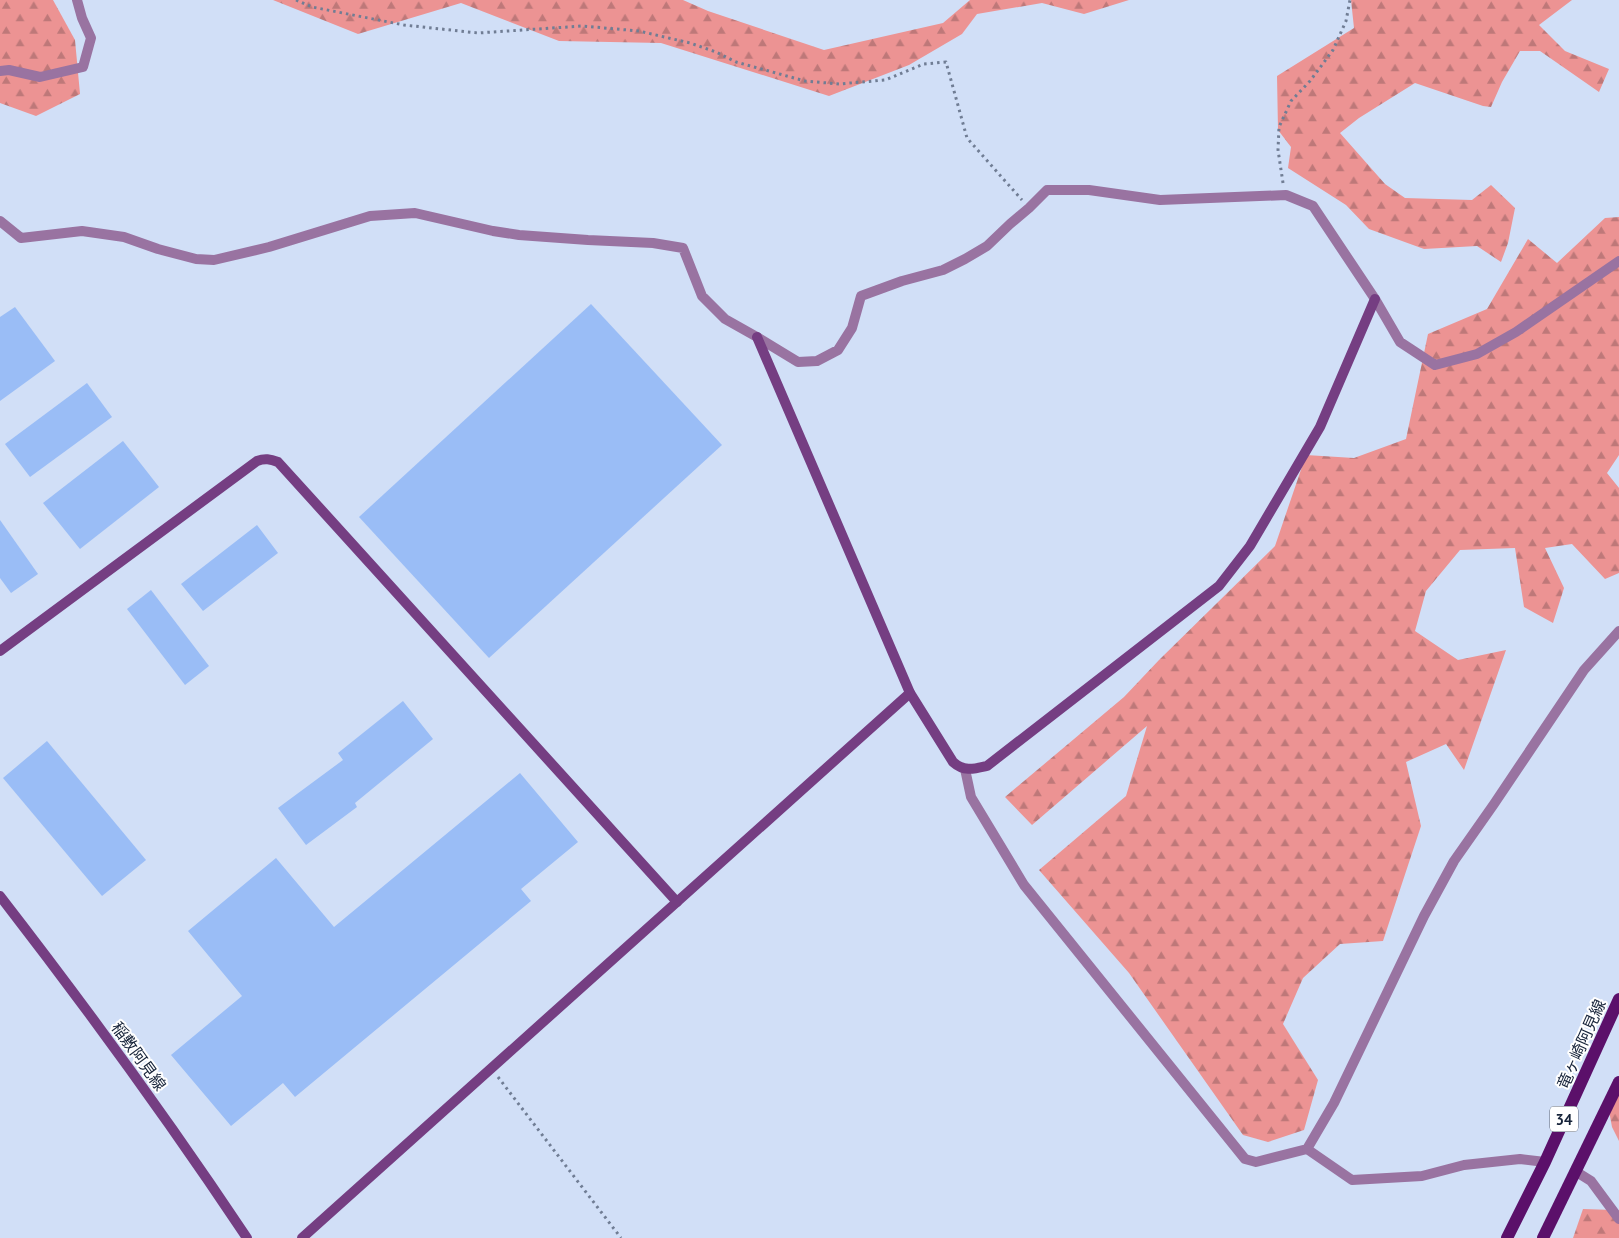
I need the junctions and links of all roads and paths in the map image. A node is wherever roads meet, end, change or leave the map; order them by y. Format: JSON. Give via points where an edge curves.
{"nodes":[{"id":1,"x":77,"y":0,"type":"edge"},
{"id":2,"x":296,"y":0,"type":"edge"},
{"id":3,"x":1350,"y":0,"type":"edge"},
{"id":4,"x":0,"y":71,"type":"edge"},
{"id":5,"x":1284,"y":195,"type":"junction"},
{"id":6,"x":1030,"y":208,"type":"junction"},
{"id":7,"x":0,"y":221,"type":"edge"},
{"id":8,"x":1619,"y":260,"type":"edge"},
{"id":9,"x":1375,"y":299,"type":"junction"},
{"id":10,"x":757,"y":337,"type":"junction"},
{"id":11,"x":1619,"y":631,"type":"edge"},
{"id":12,"x":0,"y":651,"type":"edge"},
{"id":13,"x":910,"y":693,"type":"junction"},
{"id":14,"x":965,"y":769,"type":"junction"},
{"id":15,"x":0,"y":896,"type":"edge"},
{"id":16,"x":677,"y":902,"type":"junction"},
{"id":17,"x":1619,"y":999,"type":"edge"},
{"id":18,"x":492,"y":1068,"type":"junction"},
{"id":19,"x":1619,"y":1082,"type":"edge"},
{"id":20,"x":1307,"y":1149,"type":"junction"},
{"id":21,"x":1545,"y":1162,"type":"junction"},
{"id":22,"x":1575,"y":1171,"type":"junction"},
{"id":23,"x":1619,"y":1219,"type":"edge"},
{"id":24,"x":247,"y":1238,"type":"edge"},
{"id":25,"x":302,"y":1238,"type":"edge"},
{"id":26,"x":621,"y":1238,"type":"edge"},
{"id":27,"x":1507,"y":1238,"type":"edge"},
{"id":28,"x":1543,"y":1238,"type":"edge"}],
"edges":[{"from":1,"to":4,"type":"street","via":[[90,38],[83,67],[40,77]]},
{"from":2,"to":6,"type":"path","via":[[312,7],[404,25],[478,33],[582,26],[639,31],[690,43],[736,62],[805,81],[839,84],[885,80],[924,64],[946,62],[967,138]]},
{"from":3,"to":5,"type":"path","via":[[1346,21],[1333,50],[1291,101],[1280,127],[1278,150]]},
{"from":5,"to":6,"type":"street","via":[[1160,200],[1089,190],[1047,190]]},
{"from":5,"to":9,"type":"street","via":[[1313,206]]},
{"from":6,"to":10,"type":"street","via":[[987,246],[965,260],[861,296],[852,328],[838,350],[817,361],[798,362]]},
{"from":7,"to":10,"type":"street","via":[[21,238],[82,231],[124,237],[196,259],[214,260],[370,216],[415,213],[519,235],[653,243],[683,248],[702,296],[724,319]]},
{"from":8,"to":9,"type":"street","via":[[1516,332],[1476,354],[1435,365],[1400,342]]},
{"from":9,"to":14,"type":"street","via":[[1320,427],[1250,546],[1219,586],[987,766]]},
{"from":10,"to":13,"type":"street"},
{"from":11,"to":20,"type":"street","via":[[1584,670],[1454,861],[1334,1103]]},
{"from":12,"to":16,"type":"street","via":[[256,461],[271,459],[278,462]]},
{"from":13,"to":14,"type":"street","via":[[953,762]]},
{"from":13,"to":16,"type":"street"},
{"from":14,"to":20,"type":"street","via":[[971,797],[1024,885],[1245,1159],[1256,1162]]},
{"from":15,"to":24,"type":"street","name":"稲敷阿見線","via":[[150,1096]]},
{"from":16,"to":18,"type":"street"},
{"from":17,"to":21,"type":"main road","name":"竜ヶ崎阿見線","number":"34"},
{"from":18,"to":25,"type":"street"},
{"from":18,"to":26,"type":"path"},
{"from":19,"to":22,"type":"main road","number":"34"},
{"from":20,"to":21,"type":"street","via":[[1352,1180],[1422,1176],[1464,1165],[1520,1159]]},
{"from":21,"to":27,"type":"main road","name":"竜ヶ崎阿見線","number":"34"},
{"from":22,"to":23,"type":"street","via":[[1591,1181]]},
{"from":22,"to":28,"type":"main road","number":"34"}]}
